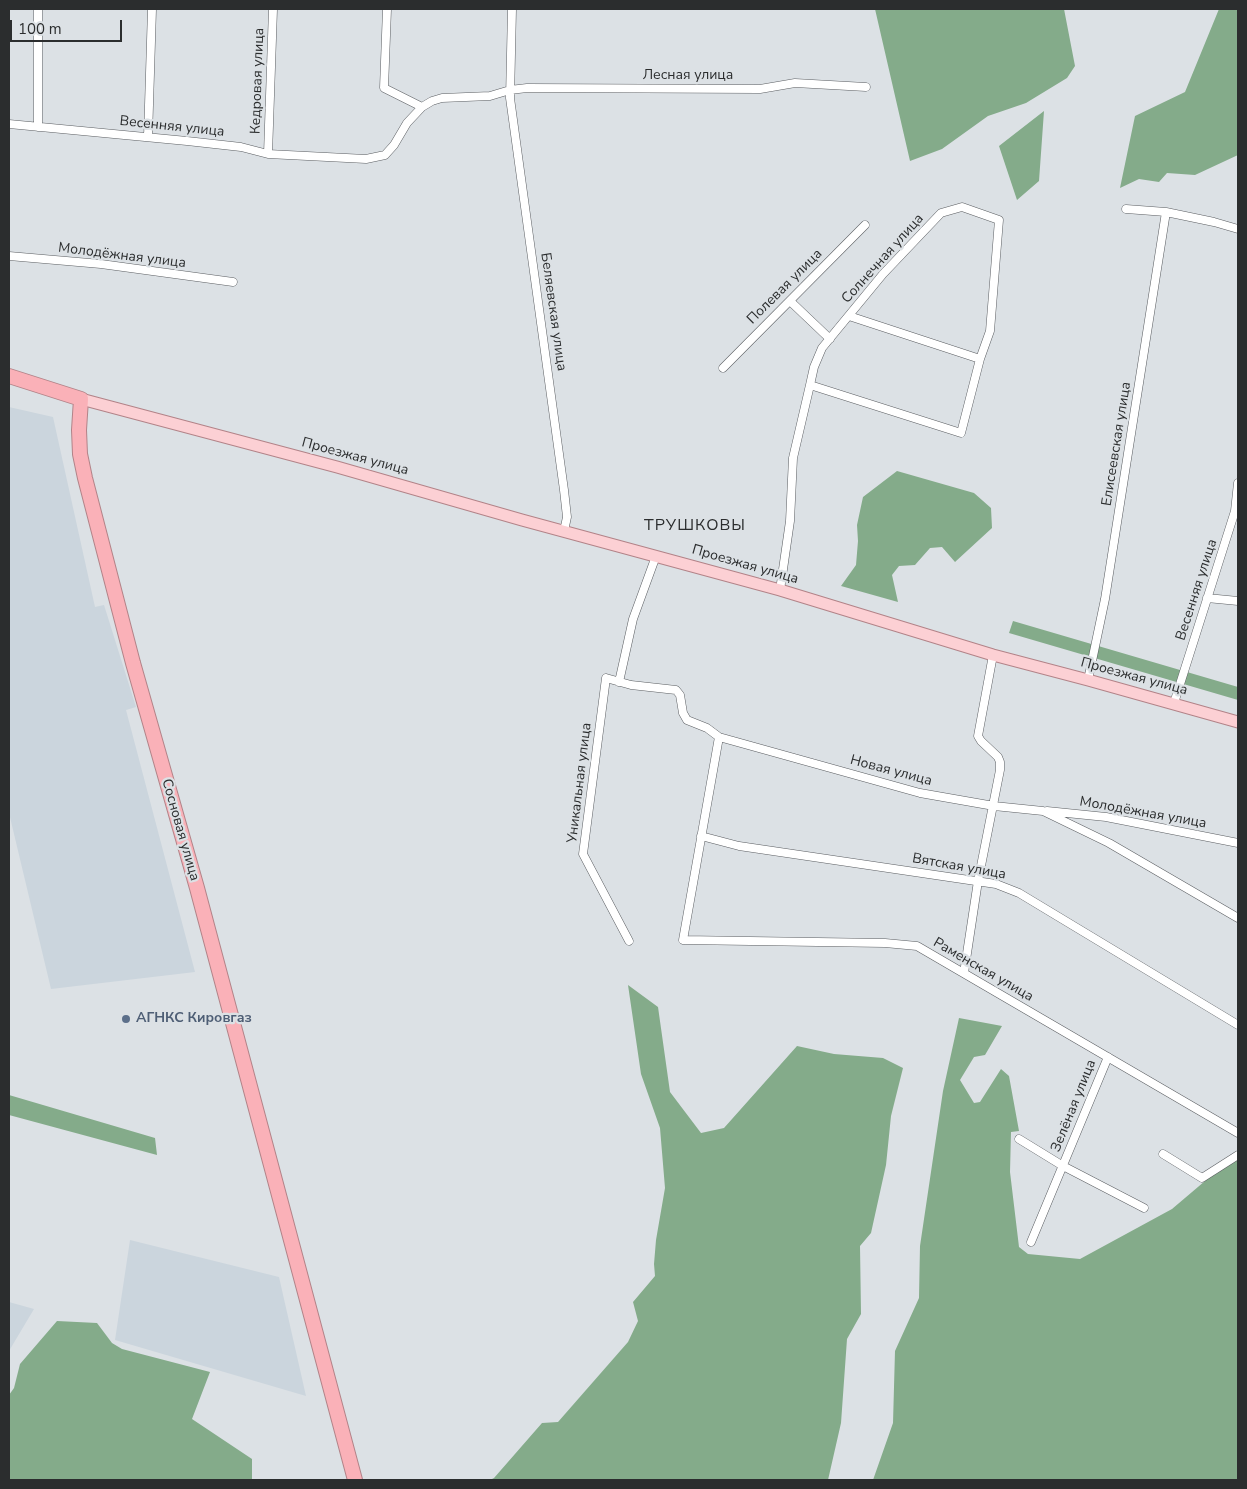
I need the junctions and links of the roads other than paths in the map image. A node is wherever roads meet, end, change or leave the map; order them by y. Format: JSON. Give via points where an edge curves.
{"nodes":[{"id":1,"x":38,"y":9,"type":"edge"},
{"id":2,"x":152,"y":9,"type":"edge"},
{"id":3,"x":273,"y":9,"type":"edge"},
{"id":4,"x":387,"y":9,"type":"edge"},
{"id":5,"x":512,"y":9,"type":"edge"},
{"id":6,"x":866,"y":87,"type":"dead end"},
{"id":7,"x":510,"y":94,"type":"junction"},
{"id":8,"x":422,"y":107,"type":"junction"},
{"id":9,"x":9,"y":124,"type":"edge"},
{"id":10,"x":38,"y":127,"type":"junction"},
{"id":11,"x":148,"y":137,"type":"junction"},
{"id":12,"x":268,"y":154,"type":"junction"},
{"id":13,"x":1126,"y":208,"type":"dead end"},
{"id":14,"x":1166,"y":212,"type":"junction"},
{"id":15,"x":865,"y":225,"type":"dead end"},
{"id":16,"x":1238,"y":229,"type":"edge"},
{"id":17,"x":9,"y":256,"type":"edge"},
{"id":18,"x":233,"y":282,"type":"dead end"},
{"id":19,"x":790,"y":301,"type":"junction"},
{"id":20,"x":849,"y":316,"type":"junction"},
{"id":21,"x":830,"y":339,"type":"junction"},
{"id":22,"x":980,"y":359,"type":"junction"},
{"id":23,"x":723,"y":368,"type":"dead end"},
{"id":24,"x":9,"y":376,"type":"edge"},
{"id":25,"x":810,"y":385,"type":"junction"},
{"id":26,"x":81,"y":399,"type":"junction"},
{"id":27,"x":1238,"y":483,"type":"edge"},
{"id":28,"x":564,"y":530,"type":"junction"},
{"id":29,"x":656,"y":556,"type":"junction"},
{"id":30,"x":780,"y":590,"type":"junction"},
{"id":31,"x":1207,"y":598,"type":"junction"},
{"id":32,"x":1238,"y":600,"type":"edge"},
{"id":33,"x":993,"y":656,"type":"junction"},
{"id":34,"x":1088,"y":680,"type":"junction"},
{"id":35,"x":620,"y":682,"type":"junction"},
{"id":36,"x":1174,"y":703,"type":"junction"},
{"id":37,"x":1238,"y":722,"type":"edge"},
{"id":38,"x":719,"y":737,"type":"junction"},
{"id":39,"x":994,"y":806,"type":"junction"},
{"id":40,"x":1043,"y":810,"type":"junction"},
{"id":41,"x":701,"y":836,"type":"junction"},
{"id":42,"x":1238,"y":843,"type":"edge"},
{"id":43,"x":978,"y":881,"type":"junction"},
{"id":44,"x":1238,"y":918,"type":"edge"},
{"id":45,"x":629,"y":940,"type":"dead end"},
{"id":46,"x":964,"y":973,"type":"junction"},
{"id":47,"x":1238,"y":1025,"type":"edge"},
{"id":48,"x":1108,"y":1057,"type":"junction"},
{"id":49,"x":1238,"y":1133,"type":"edge"},
{"id":50,"x":1019,"y":1139,"type":"dead end"},
{"id":51,"x":1163,"y":1154,"type":"dead end"},
{"id":52,"x":1238,"y":1155,"type":"edge"},
{"id":53,"x":1063,"y":1166,"type":"junction"},
{"id":54,"x":1144,"y":1208,"type":"dead end"},
{"id":55,"x":1030,"y":1242,"type":"dead end"},
{"id":56,"x":355,"y":1480,"type":"edge"}],
"edges":[{"from":1,"to":10,"type":"street"},
{"from":2,"to":11,"type":"street"},
{"from":3,"to":12,"type":"street","name":"Кедровая улица"},
{"from":4,"to":8,"type":"street","via":[[384,88]]},
{"from":5,"to":7,"type":"street","name":"Беляевская улица"},
{"from":6,"to":7,"type":"street","name":"Лесная улица","via":[[795,83],[760,89],[527,88]]},
{"from":7,"to":8,"type":"street","name":"Лесная улица","via":[[442,98]]},
{"from":7,"to":28,"type":"street","name":"Беляевская улица","via":[[565,498],[567,517]]},
{"from":8,"to":12,"type":"street","name":"Весенняя улица","via":[[384,155],[366,159]]},
{"from":9,"to":10,"type":"street","name":"Весенняя улица"},
{"from":10,"to":11,"type":"street","name":"Весенняя улица"},
{"from":11,"to":12,"type":"street","name":"Весенняя улица","via":[[241,147]]},
{"from":13,"to":14,"type":"street"},
{"from":14,"to":16,"type":"street"},
{"from":14,"to":34,"type":"street","name":"Елисеевская улица","via":[[1105,599]]},
{"from":15,"to":19,"type":"street","name":"Полевая улица"},
{"from":17,"to":18,"type":"street","name":"Молодёжная улица","via":[[101,264]]},
{"from":19,"to":21,"type":"street"},
{"from":19,"to":23,"type":"street","name":"Полевая улица"},
{"from":20,"to":21,"type":"street","name":"Солнечная улица"},
{"from":20,"to":22,"type":"street","name":"Солнечная улица"},
{"from":20,"to":22,"type":"street","name":"Солнечная улица","via":[[883,274],[941,213],[962,207],[999,220],[990,331]]},
{"from":21,"to":25,"type":"street","name":"Солнечная улица","via":[[822,348]]},
{"from":22,"to":25,"type":"street","name":"Солнечная улица","via":[[961,433]]},
{"from":24,"to":26,"type":"highway"},
{"from":25,"to":30,"type":"street","name":"Солнечная улица","via":[[793,458],[790,521]]},
{"from":26,"to":28,"type":"main road","name":"Проезжая улица"},
{"from":26,"to":56,"type":"highway","name":"Сосновая улица","via":[[80,454],[85,478]]},
{"from":27,"to":31,"type":"street","name":"Весенняя улица","via":[[1235,511]]},
{"from":28,"to":29,"type":"main road","name":"Проезжая улица"},
{"from":29,"to":30,"type":"main road","name":"Проезжая улица"},
{"from":29,"to":35,"type":"street","via":[[633,619]]},
{"from":30,"to":33,"type":"main road","name":"Проезжая улица"},
{"from":31,"to":32,"type":"street"},
{"from":31,"to":36,"type":"street","name":"Весенняя улица"},
{"from":33,"to":34,"type":"main road","name":"Проезжая улица"},
{"from":33,"to":39,"type":"street","via":[[978,736],[1000,762]]},
{"from":34,"to":36,"type":"main road","name":"Проезжая улица"},
{"from":35,"to":38,"type":"street","name":"Новая улица","via":[[676,690],[687,720]]},
{"from":35,"to":45,"type":"street","name":"Уникальная улица","via":[[606,678],[583,854]]},
{"from":36,"to":37,"type":"main road","name":"Проезжая улица"},
{"from":38,"to":39,"type":"street","name":"Новая улица","via":[[920,793]]},
{"from":38,"to":41,"type":"street"},
{"from":39,"to":40,"type":"street","name":"Новая улица"},
{"from":39,"to":43,"type":"street"},
{"from":40,"to":42,"type":"street","name":"Молодёжная улица","via":[[1106,817]]},
{"from":40,"to":44,"type":"street","name":"Новая улица","via":[[1109,843]]},
{"from":41,"to":43,"type":"street","name":"Вятская улица","via":[[739,846]]},
{"from":41,"to":46,"type":"street","name":"Раменская улица","via":[[683,940],[885,942],[916,946]]},
{"from":43,"to":46,"type":"street"},
{"from":43,"to":47,"type":"street","name":"Вятская улица","via":[[1019,892]]},
{"from":46,"to":48,"type":"street","name":"Раменская улица"},
{"from":48,"to":49,"type":"street","name":"Раменская улица"},
{"from":48,"to":53,"type":"street","name":"Зелёная улица"},
{"from":50,"to":53,"type":"street","name":"Зелёная улица"},
{"from":51,"to":52,"type":"street","via":[[1202,1178]]},
{"from":53,"to":54,"type":"street","name":"Зелёная улица"},
{"from":53,"to":55,"type":"street","name":"Зелёная улица"}]}
